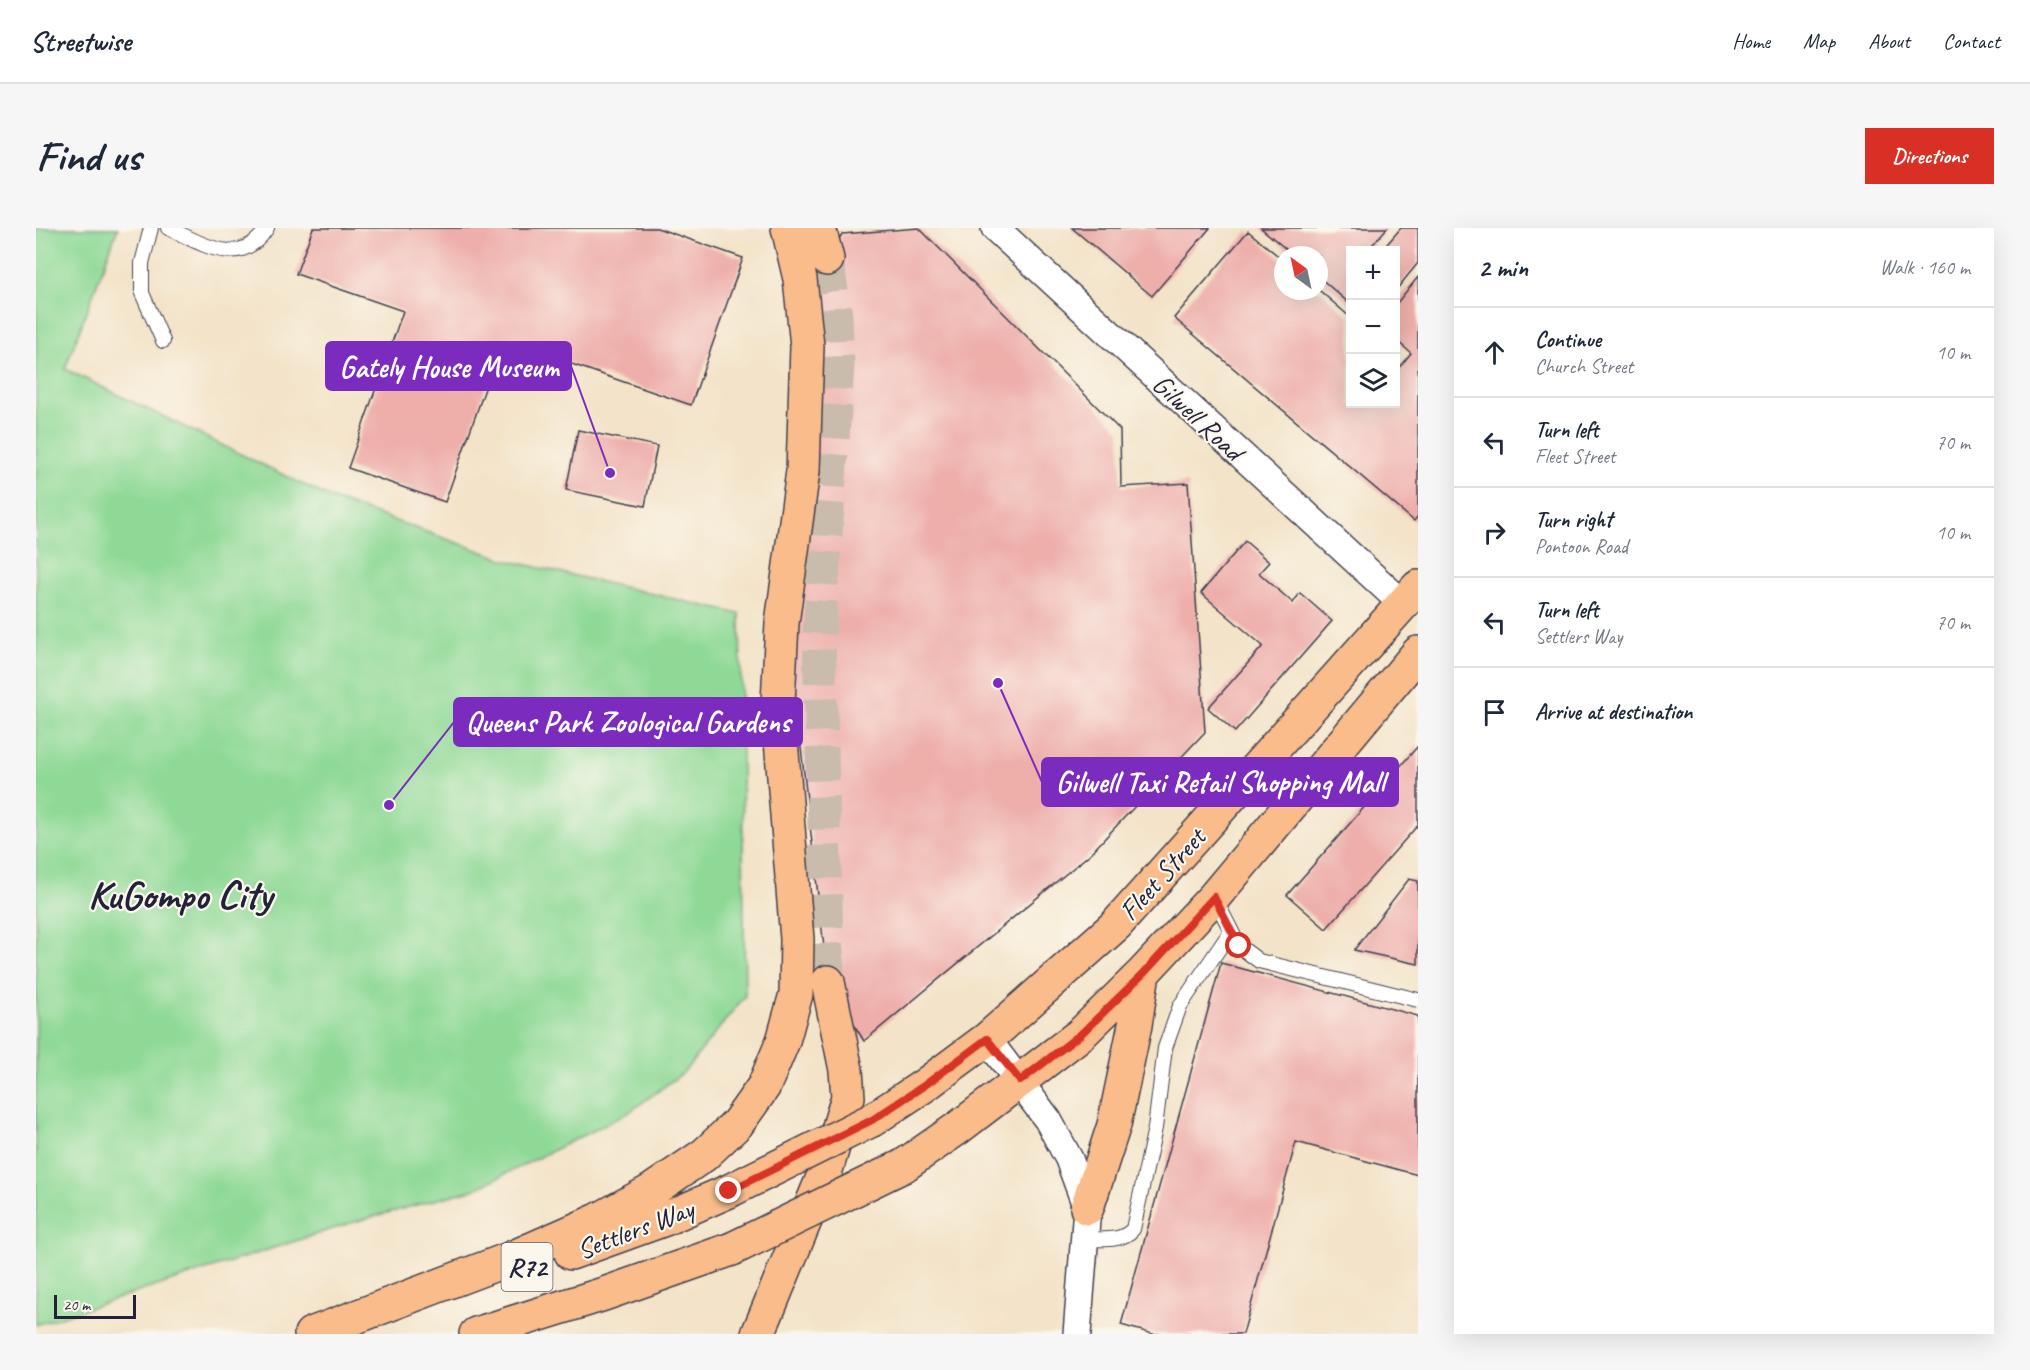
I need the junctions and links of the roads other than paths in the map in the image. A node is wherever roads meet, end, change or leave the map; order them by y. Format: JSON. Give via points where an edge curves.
{"nodes":[{"id":1,"x":151,"y":228,"type":"edge"},
{"id":2,"x":168,"y":228,"type":"edge"},
{"id":3,"x":267,"y":228,"type":"edge"},
{"id":4,"x":788,"y":228,"type":"edge"},
{"id":5,"x":995,"y":228,"type":"edge"},
{"id":6,"x":194,"y":233,"type":"edge"},
{"id":7,"x":163,"y":341,"type":"dead end"},
{"id":8,"x":1411,"y":596,"type":"edge"},
{"id":9,"x":1418,"y":653,"type":"edge"},
{"id":10,"x":1214,"y":897,"type":"junction"},
{"id":11,"x":1232,"y":931,"type":"junction"},
{"id":12,"x":1143,"y":974,"type":"junction"},
{"id":13,"x":828,"y":982,"type":"tunnel mouth"},
{"id":14,"x":1418,"y":1000,"type":"edge"},
{"id":15,"x":987,"y":1039,"type":"junction"},
{"id":16,"x":1020,"y":1081,"type":"junction"},
{"id":17,"x":1086,"y":1224,"type":"junction"},
{"id":18,"x":311,"y":1334,"type":"edge"},
{"id":19,"x":321,"y":1334,"type":"edge"},
{"id":20,"x":476,"y":1334,"type":"edge"},
{"id":21,"x":758,"y":1334,"type":"edge"},
{"id":22,"x":1077,"y":1334,"type":"edge"}],
"edges":[{"from":1,"to":7,"type":"lane","via":[[142,263],[142,292]]},
{"from":2,"to":6,"type":"lane"},
{"from":3,"to":6,"type":"lane","via":[[259,240],[242,250],[228,252],[215,249]]},
{"from":4,"to":18,"type":"main road","via":[[800,279],[807,346],[803,471],[782,623],[778,703],[797,939],[796,994],[783,1041],[764,1086],[737,1124],[704,1155],[651,1191],[598,1220],[509,1258]]},
{"from":5,"to":8,"type":"street","name":"Gilwell Road"},
{"from":8,"to":15,"type":"main road","name":"Fleet Street","number":"R72","via":[[1116,925]]},
{"from":9,"to":10,"type":"main road","name":"Fleet Street","number":"R72"},
{"from":10,"to":11,"type":"lane"},
{"from":10,"to":12,"type":"main road","name":"Fleet Street","number":"R72"},
{"from":11,"to":14,"type":"lane","via":[[1239,946],[1259,961]]},
{"from":11,"to":17,"type":"lane","via":[[1180,1006],[1166,1048],[1155,1128],[1133,1229],[1119,1238]]},
{"from":12,"to":16,"type":"main road","name":"Fleet Street","number":"R72","via":[[1081,1034]]},
{"from":12,"to":17,"type":"main road","via":[[1114,1125]]},
{"from":13,"to":21,"type":"main road","via":[[848,1097],[826,1170]]},
{"from":15,"to":16,"type":"street"},
{"from":15,"to":19,"type":"main road","name":"Settlers Way","number":"R72","bridge":true,"via":[[872,1120],[729,1191],[562,1256]]},
{"from":16,"to":17,"type":"street","via":[[1053,1130],[1079,1182]]},
{"from":16,"to":20,"type":"main road","name":"Settlers Way","number":"R72","bridge":true,"via":[[903,1166],[732,1249]]},
{"from":17,"to":22,"type":"street"}]}
